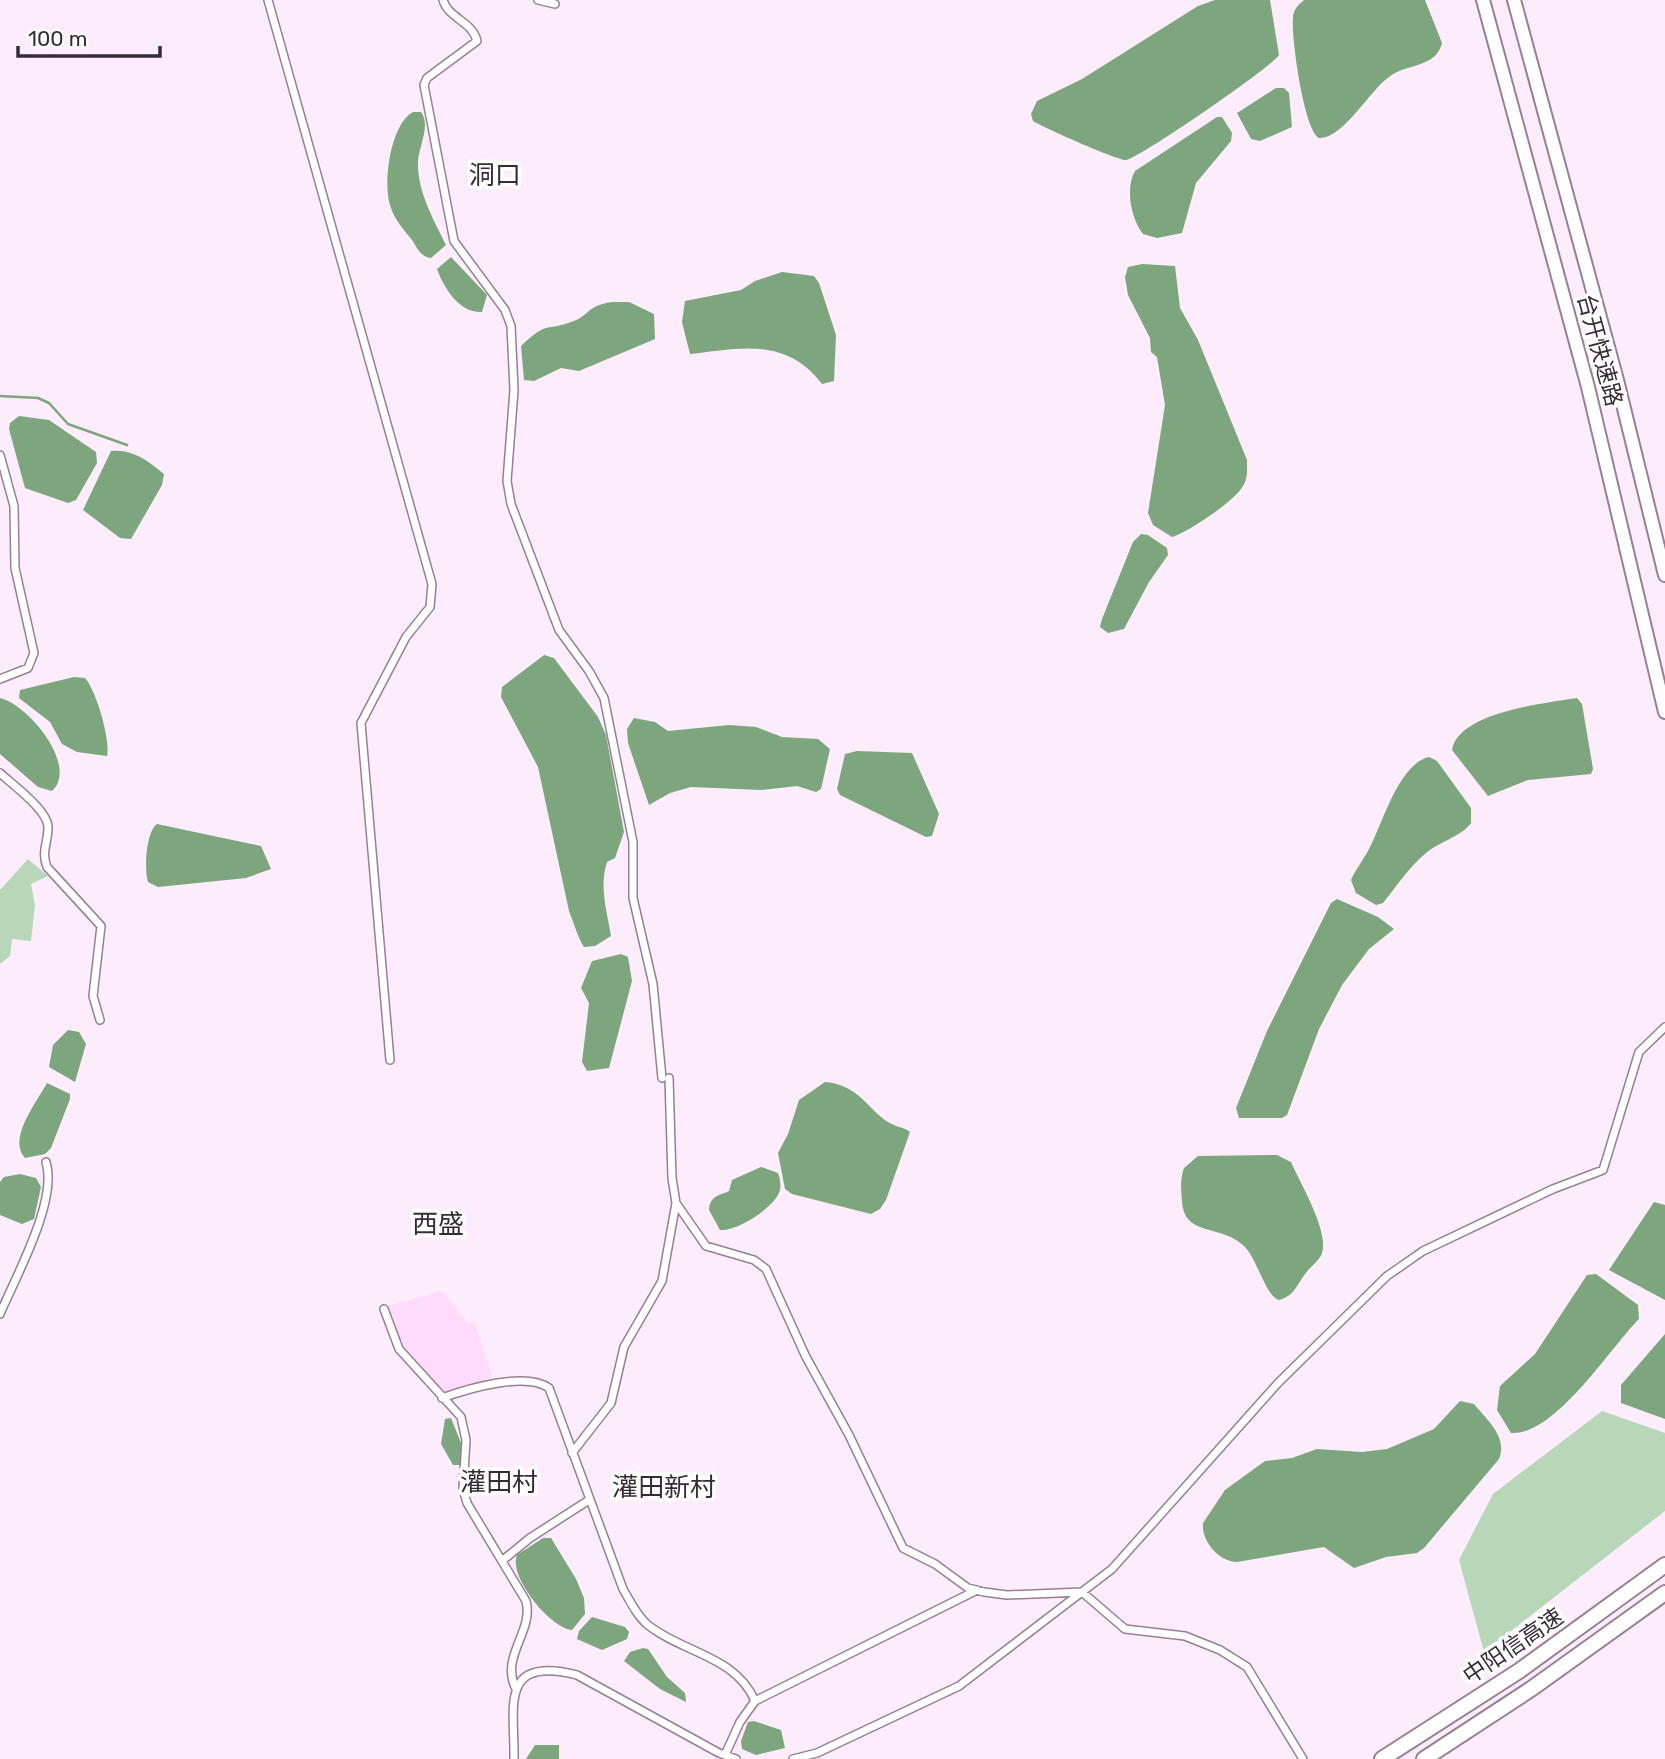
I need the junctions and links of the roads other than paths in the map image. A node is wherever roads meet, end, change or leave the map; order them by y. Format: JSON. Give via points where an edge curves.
{"nodes":[{"id":1,"x":268,"y":0,"type":"edge"},
{"id":2,"x":443,"y":0,"type":"edge"},
{"id":3,"x":538,"y":0,"type":"edge"},
{"id":4,"x":1483,"y":0,"type":"edge"},
{"id":5,"x":1514,"y":0,"type":"edge"},
{"id":6,"x":555,"y":4,"type":"dead end"},
{"id":7,"x":0,"y":455,"type":"edge"},
{"id":8,"x":1665,"y":575,"type":"edge"},
{"id":9,"x":0,"y":679,"type":"edge"},
{"id":10,"x":1665,"y":712,"type":"edge"},
{"id":11,"x":0,"y":774,"type":"edge"},
{"id":12,"x":100,"y":1020,"type":"dead end"},
{"id":13,"x":1665,"y":1027,"type":"edge"},
{"id":14,"x":390,"y":1060,"type":"dead end"},
{"id":15,"x":46,"y":1162,"type":"dead end"},
{"id":16,"x":676,"y":1203,"type":"junction"},
{"id":17,"x":384,"y":1309,"type":"dead end"},
{"id":18,"x":0,"y":1314,"type":"edge"},
{"id":19,"x":442,"y":1398,"type":"junction"},
{"id":20,"x":572,"y":1453,"type":"junction"},
{"id":21,"x":589,"y":1500,"type":"junction"},
{"id":22,"x":503,"y":1560,"type":"junction"},
{"id":23,"x":1665,"y":1565,"type":"edge"},
{"id":24,"x":977,"y":1590,"type":"junction"},
{"id":25,"x":1082,"y":1592,"type":"junction"},
{"id":26,"x":1665,"y":1592,"type":"edge"},
{"id":27,"x":515,"y":1686,"type":"junction"},
{"id":28,"x":755,"y":1701,"type":"junction"},
{"id":29,"x":725,"y":1755,"type":"junction"},
{"id":30,"x":514,"y":1759,"type":"edge"},
{"id":31,"x":736,"y":1759,"type":"edge"},
{"id":32,"x":793,"y":1759,"type":"edge"},
{"id":33,"x":1303,"y":1759,"type":"edge"},
{"id":34,"x":1382,"y":1759,"type":"edge"},
{"id":35,"x":1424,"y":1759,"type":"edge"}],
"edges":[{"from":1,"to":14,"type":"street","via":[[433,591],[432,604],[406,637],[364,713],[361,727]]},
{"from":2,"to":16,"type":"street","via":[[477,41],[427,78],[424,89],[452,237],[505,310],[511,326],[514,390],[507,481],[518,528],[559,630],[604,698],[633,842],[633,898],[653,984]]},
{"from":3,"to":6,"type":"street"},
{"from":4,"to":10,"type":"highway","name":"台开快速路","via":[[1588,387]]},
{"from":5,"to":8,"type":"highway","name":"台开快速路"},
{"from":7,"to":9,"type":"street","via":[[14,506],[15,568],[34,653],[27,668]]},
{"from":11,"to":12,"type":"street","via":[[46,816],[43,856],[47,867],[101,926],[93,996]]},
{"from":13,"to":25,"type":"street","via":[[1639,1052],[1603,1170],[1423,1251],[1387,1276],[1278,1383],[1116,1566]]},
{"from":15,"to":18,"type":"street","via":[[50,1184]]},
{"from":16,"to":20,"type":"street","via":[[662,1281],[624,1347],[611,1403]]},
{"from":16,"to":24,"type":"street","via":[[709,1248],[754,1260],[766,1269],[904,1548]]},
{"from":17,"to":19,"type":"street","via":[[394,1342]]},
{"from":19,"to":20,"type":"street","via":[[504,1382],[546,1386]]},
{"from":19,"to":22,"type":"street","via":[[464,1425],[467,1503]]},
{"from":20,"to":21,"type":"street"},
{"from":21,"to":22,"type":"street"},
{"from":21,"to":28,"type":"street","via":[[623,1589],[640,1616],[651,1628],[729,1668]]},
{"from":22,"to":27,"type":"street","via":[[528,1613],[511,1663]]},
{"from":23,"to":34,"type":"highway","name":"中阳信高速","via":[[1519,1671]]},
{"from":24,"to":25,"type":"street","via":[[1007,1595]]},
{"from":24,"to":28,"type":"street"},
{"from":25,"to":32,"type":"street","via":[[959,1686],[817,1753]]},
{"from":25,"to":33,"type":"street","via":[[1125,1629],[1185,1636],[1244,1665],[1255,1675]]},
{"from":26,"to":35,"type":"highway","name":"中阳信高速"},
{"from":27,"to":29,"type":"street","via":[[527,1676],[543,1672],[577,1675]]},
{"from":27,"to":30,"type":"street"},
{"from":28,"to":29,"type":"street"},
{"from":29,"to":31,"type":"street"}]}
